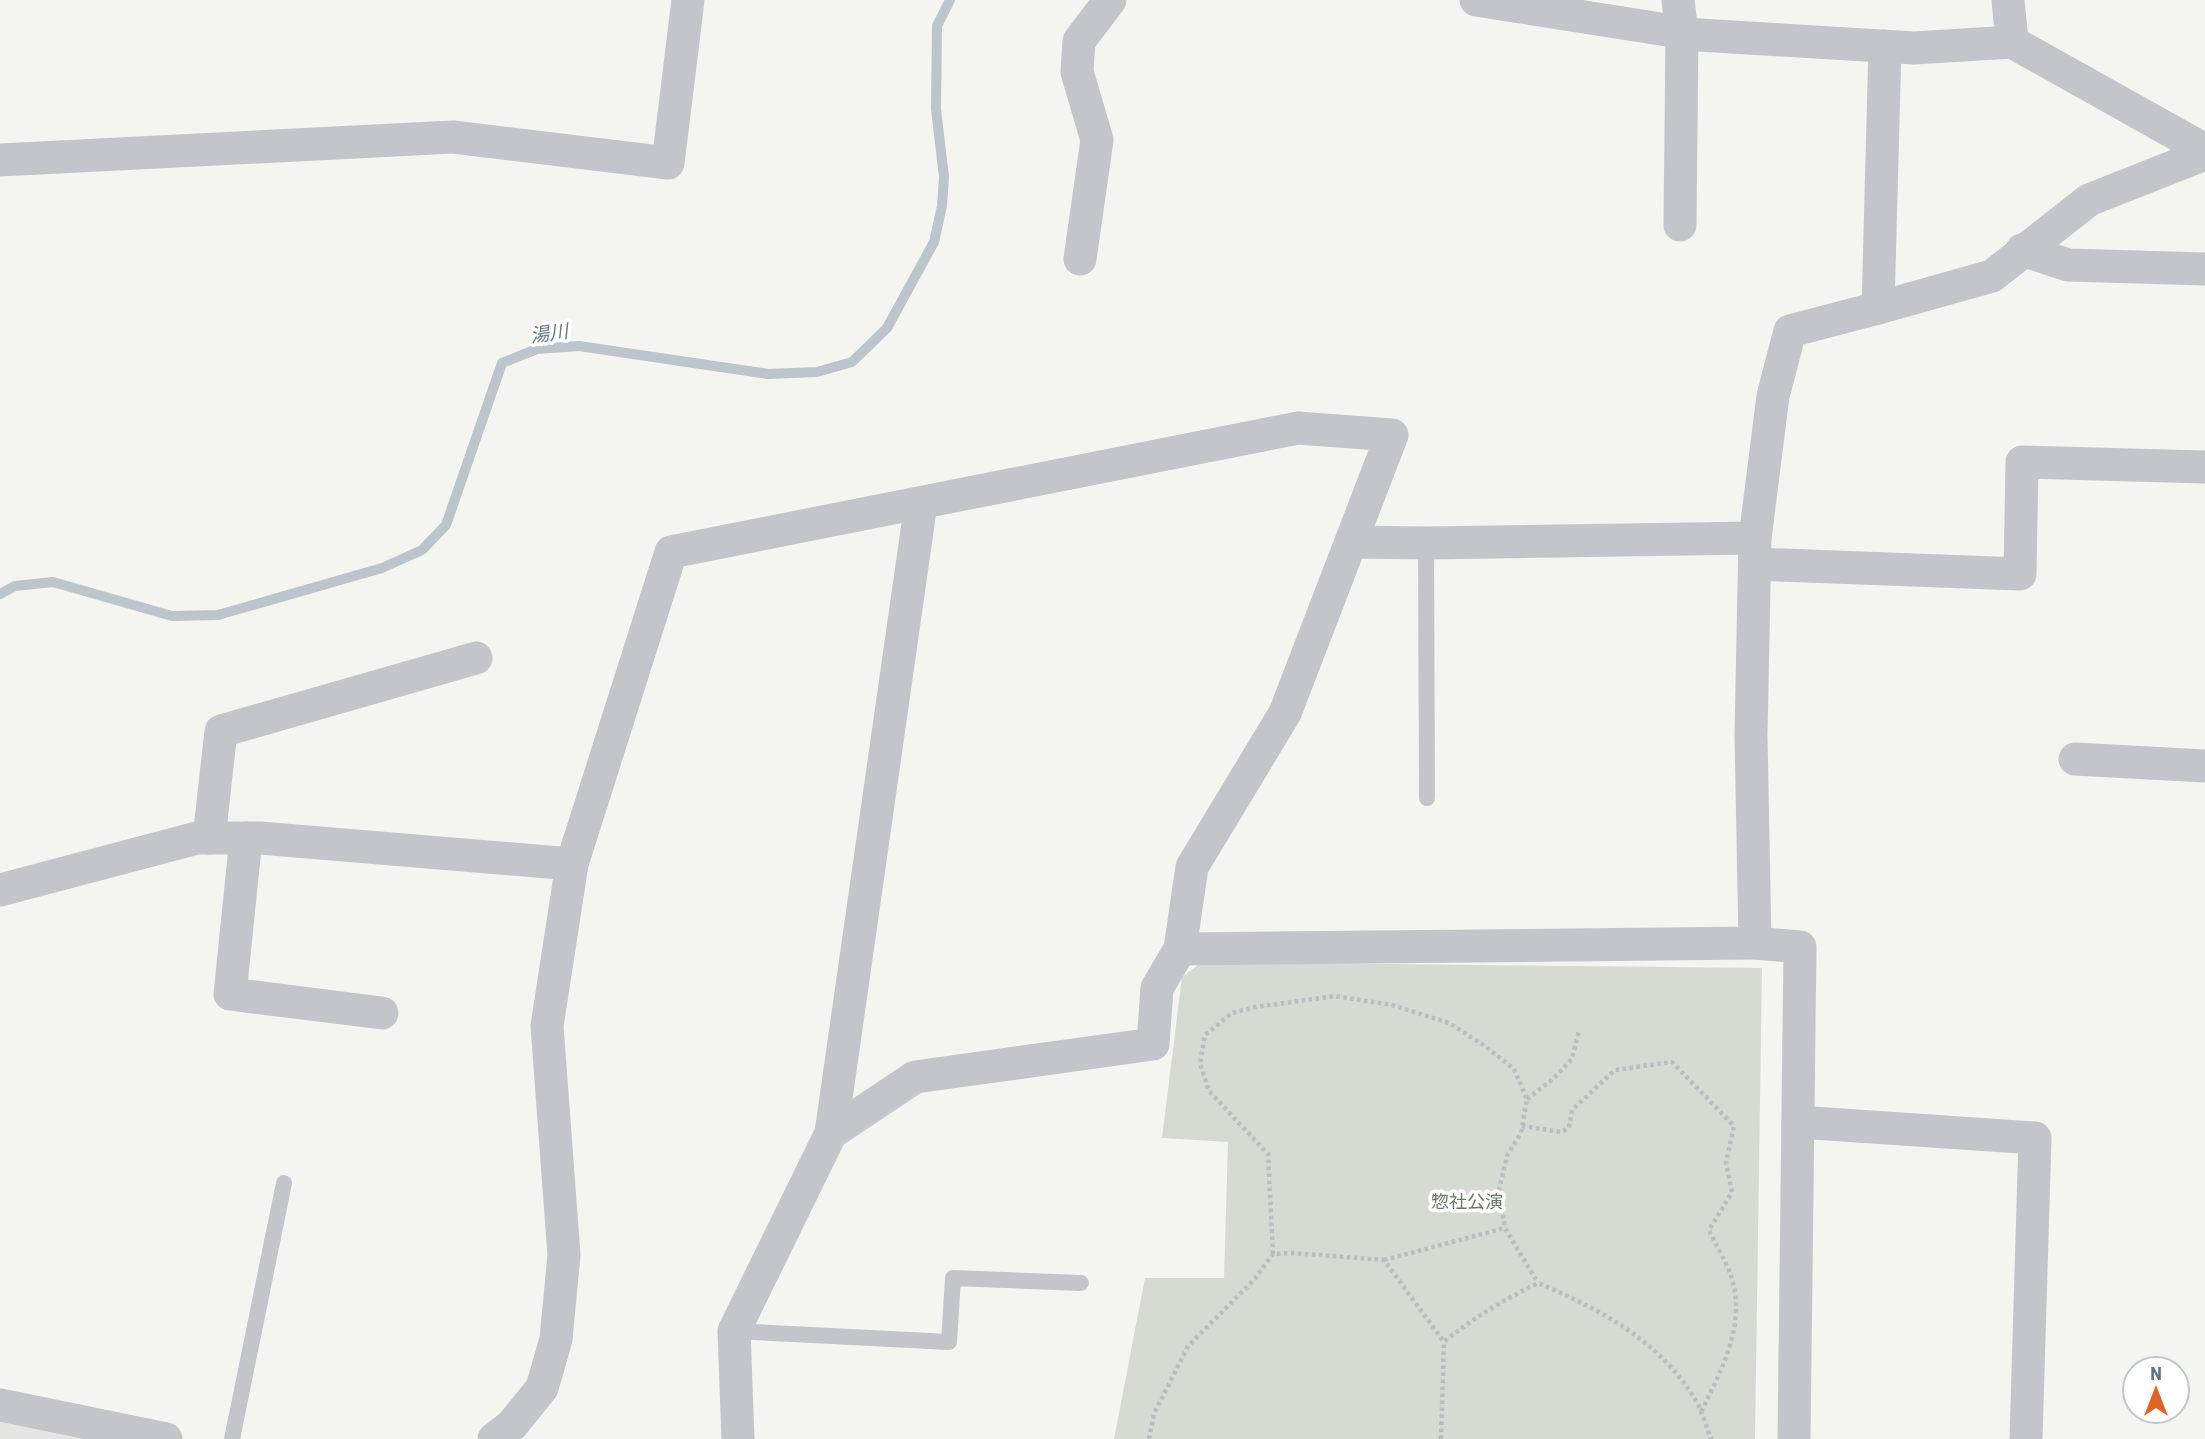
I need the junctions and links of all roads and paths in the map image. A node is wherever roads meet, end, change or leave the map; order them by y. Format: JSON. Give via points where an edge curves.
{"nodes":[{"id":1,"x":688,"y":0,"type":"edge"},
{"id":2,"x":1110,"y":0,"type":"edge"},
{"id":3,"x":1476,"y":0,"type":"edge"},
{"id":4,"x":1678,"y":0,"type":"edge"},
{"id":5,"x":2008,"y":0,"type":"edge"},
{"id":6,"x":1682,"y":33,"type":"junction"},
{"id":7,"x":2012,"y":42,"type":"junction"},
{"id":8,"x":1885,"y":46,"type":"junction"},
{"id":9,"x":2205,"y":152,"type":"edge"},
{"id":10,"x":0,"y":160,"type":"edge"},
{"id":11,"x":1680,"y":225,"type":"dead end"},
{"id":12,"x":2022,"y":250,"type":"junction"},
{"id":13,"x":1080,"y":259,"type":"dead end"},
{"id":14,"x":2205,"y":269,"type":"edge"},
{"id":15,"x":1878,"y":309,"type":"junction"},
{"id":16,"x":2205,"y":467,"type":"edge"},
{"id":17,"x":921,"y":503,"type":"junction"},
{"id":18,"x":1352,"y":542,"type":"junction"},
{"id":19,"x":1426,"y":544,"type":"junction"},
{"id":20,"x":1755,"y":551,"type":"junction"},
{"id":21,"x":476,"y":658,"type":"dead end"},
{"id":22,"x":2075,"y":759,"type":"dead end"},
{"id":23,"x":2205,"y":766,"type":"edge"},
{"id":24,"x":1427,"y":798,"type":"dead end"},
{"id":25,"x":209,"y":838,"type":"junction"},
{"id":26,"x":246,"y":838,"type":"junction"},
{"id":27,"x":572,"y":864,"type":"junction"},
{"id":28,"x":0,"y":890,"type":"edge"},
{"id":29,"x":1755,"y":943,"type":"junction"},
{"id":30,"x":1180,"y":948,"type":"junction"},
{"id":31,"x":382,"y":1013,"type":"dead end"},
{"id":32,"x":1579,"y":1030,"type":"dead end"},
{"id":33,"x":1527,"y":1100,"type":"junction"},
{"id":34,"x":1798,"y":1122,"type":"junction"},
{"id":35,"x":1522,"y":1126,"type":"junction"},
{"id":36,"x":831,"y":1133,"type":"junction"},
{"id":37,"x":284,"y":1183,"type":"dead end"},
{"id":38,"x":1505,"y":1228,"type":"junction"},
{"id":39,"x":1273,"y":1254,"type":"junction"},
{"id":40,"x":1384,"y":1260,"type":"junction"},
{"id":41,"x":1081,"y":1283,"type":"dead end"},
{"id":42,"x":1538,"y":1283,"type":"junction"},
{"id":43,"x":734,"y":1331,"type":"junction"},
{"id":44,"x":1444,"y":1342,"type":"junction"},
{"id":45,"x":0,"y":1405,"type":"edge"},
{"id":46,"x":1701,"y":1412,"type":"junction"},
{"id":47,"x":511,"y":1434,"type":"edge"},
{"id":48,"x":166,"y":1439,"type":"edge"},
{"id":49,"x":232,"y":1439,"type":"edge"},
{"id":50,"x":738,"y":1439,"type":"edge"},
{"id":51,"x":1149,"y":1439,"type":"edge"},
{"id":52,"x":1441,"y":1439,"type":"edge"},
{"id":53,"x":1711,"y":1439,"type":"edge"},
{"id":54,"x":1794,"y":1439,"type":"edge"},
{"id":55,"x":2026,"y":1439,"type":"edge"}],
"edges":[{"from":1,"to":10,"type":"street","via":[[668,163],[453,136]]},
{"from":2,"to":13,"type":"street","via":[[1079,41],[1077,72],[1097,140]]},
{"from":3,"to":6,"type":"street"},
{"from":4,"to":6,"type":"street"},
{"from":5,"to":7,"type":"street"},
{"from":6,"to":8,"type":"street"},
{"from":6,"to":11,"type":"street"},
{"from":7,"to":8,"type":"street"},
{"from":7,"to":9,"type":"street"},
{"from":8,"to":15,"type":"street"},
{"from":9,"to":12,"type":"street","via":[[2089,200]]},
{"from":12,"to":14,"type":"street","via":[[2067,265]]},
{"from":12,"to":15,"type":"street","via":[[1992,276]]},
{"from":15,"to":20,"type":"street","via":[[1790,331],[1773,396]]},
{"from":16,"to":20,"type":"street","via":[[2022,462],[2020,574]]},
{"from":17,"to":18,"type":"street","via":[[1297,428],[1392,435]]},
{"from":17,"to":27,"type":"street","via":[[671,552]]},
{"from":17,"to":36,"type":"street"},
{"from":18,"to":19,"type":"street"},
{"from":18,"to":30,"type":"street","via":[[1285,713],[1192,867]]},
{"from":19,"to":20,"type":"street"},
{"from":19,"to":24,"type":"lane"},
{"from":20,"to":29,"type":"street","via":[[1751,735]]},
{"from":21,"to":25,"type":"street","via":[[221,732]]},
{"from":22,"to":23,"type":"street"},
{"from":25,"to":26,"type":"street"},
{"from":25,"to":28,"type":"street"},
{"from":26,"to":27,"type":"street"},
{"from":26,"to":31,"type":"street","via":[[230,994]]},
{"from":27,"to":47,"type":"street","via":[[547,1027],[564,1255],[556,1339],[542,1388]]},
{"from":29,"to":30,"type":"street"},
{"from":29,"to":34,"type":"street","via":[[1800,947]]},
{"from":30,"to":36,"type":"street","via":[[1157,988],[1153,1044],[915,1077]]},
{"from":32,"to":33,"type":"path","via":[[1572,1059]]},
{"from":33,"to":35,"type":"path"},
{"from":33,"to":39,"type":"path","via":[[1514,1069],[1485,1046],[1449,1023],[1392,1005],[1335,996],[1232,1013],[1205,1035],[1200,1063],[1209,1091],[1268,1154]]},
{"from":34,"to":54,"type":"street"},
{"from":34,"to":55,"type":"street","via":[[2035,1138]]},
{"from":35,"to":38,"type":"path","via":[[1507,1156],[1499,1190]]},
{"from":35,"to":46,"type":"path","via":[[1560,1132],[1569,1128],[1572,1110],[1615,1070],[1672,1062],[1734,1126],[1726,1163],[1732,1192],[1709,1230],[1732,1278],[1737,1309],[1732,1339]]},
{"from":36,"to":43,"type":"street"},
{"from":37,"to":49,"type":"lane"},
{"from":38,"to":40,"type":"path"},
{"from":38,"to":42,"type":"path"},
{"from":39,"to":40,"type":"path"},
{"from":39,"to":51,"type":"path","via":[[1254,1280],[1188,1346],[1154,1414]]},
{"from":40,"to":44,"type":"path"},
{"from":41,"to":43,"type":"lane","via":[[953,1278],[949,1342]]},
{"from":42,"to":44,"type":"path","via":[[1488,1309]]},
{"from":42,"to":46,"type":"path","via":[[1640,1336],[1672,1368]]},
{"from":43,"to":50,"type":"street"},
{"from":44,"to":52,"type":"path"},
{"from":45,"to":48,"type":"street"},
{"from":46,"to":53,"type":"path"}]}
